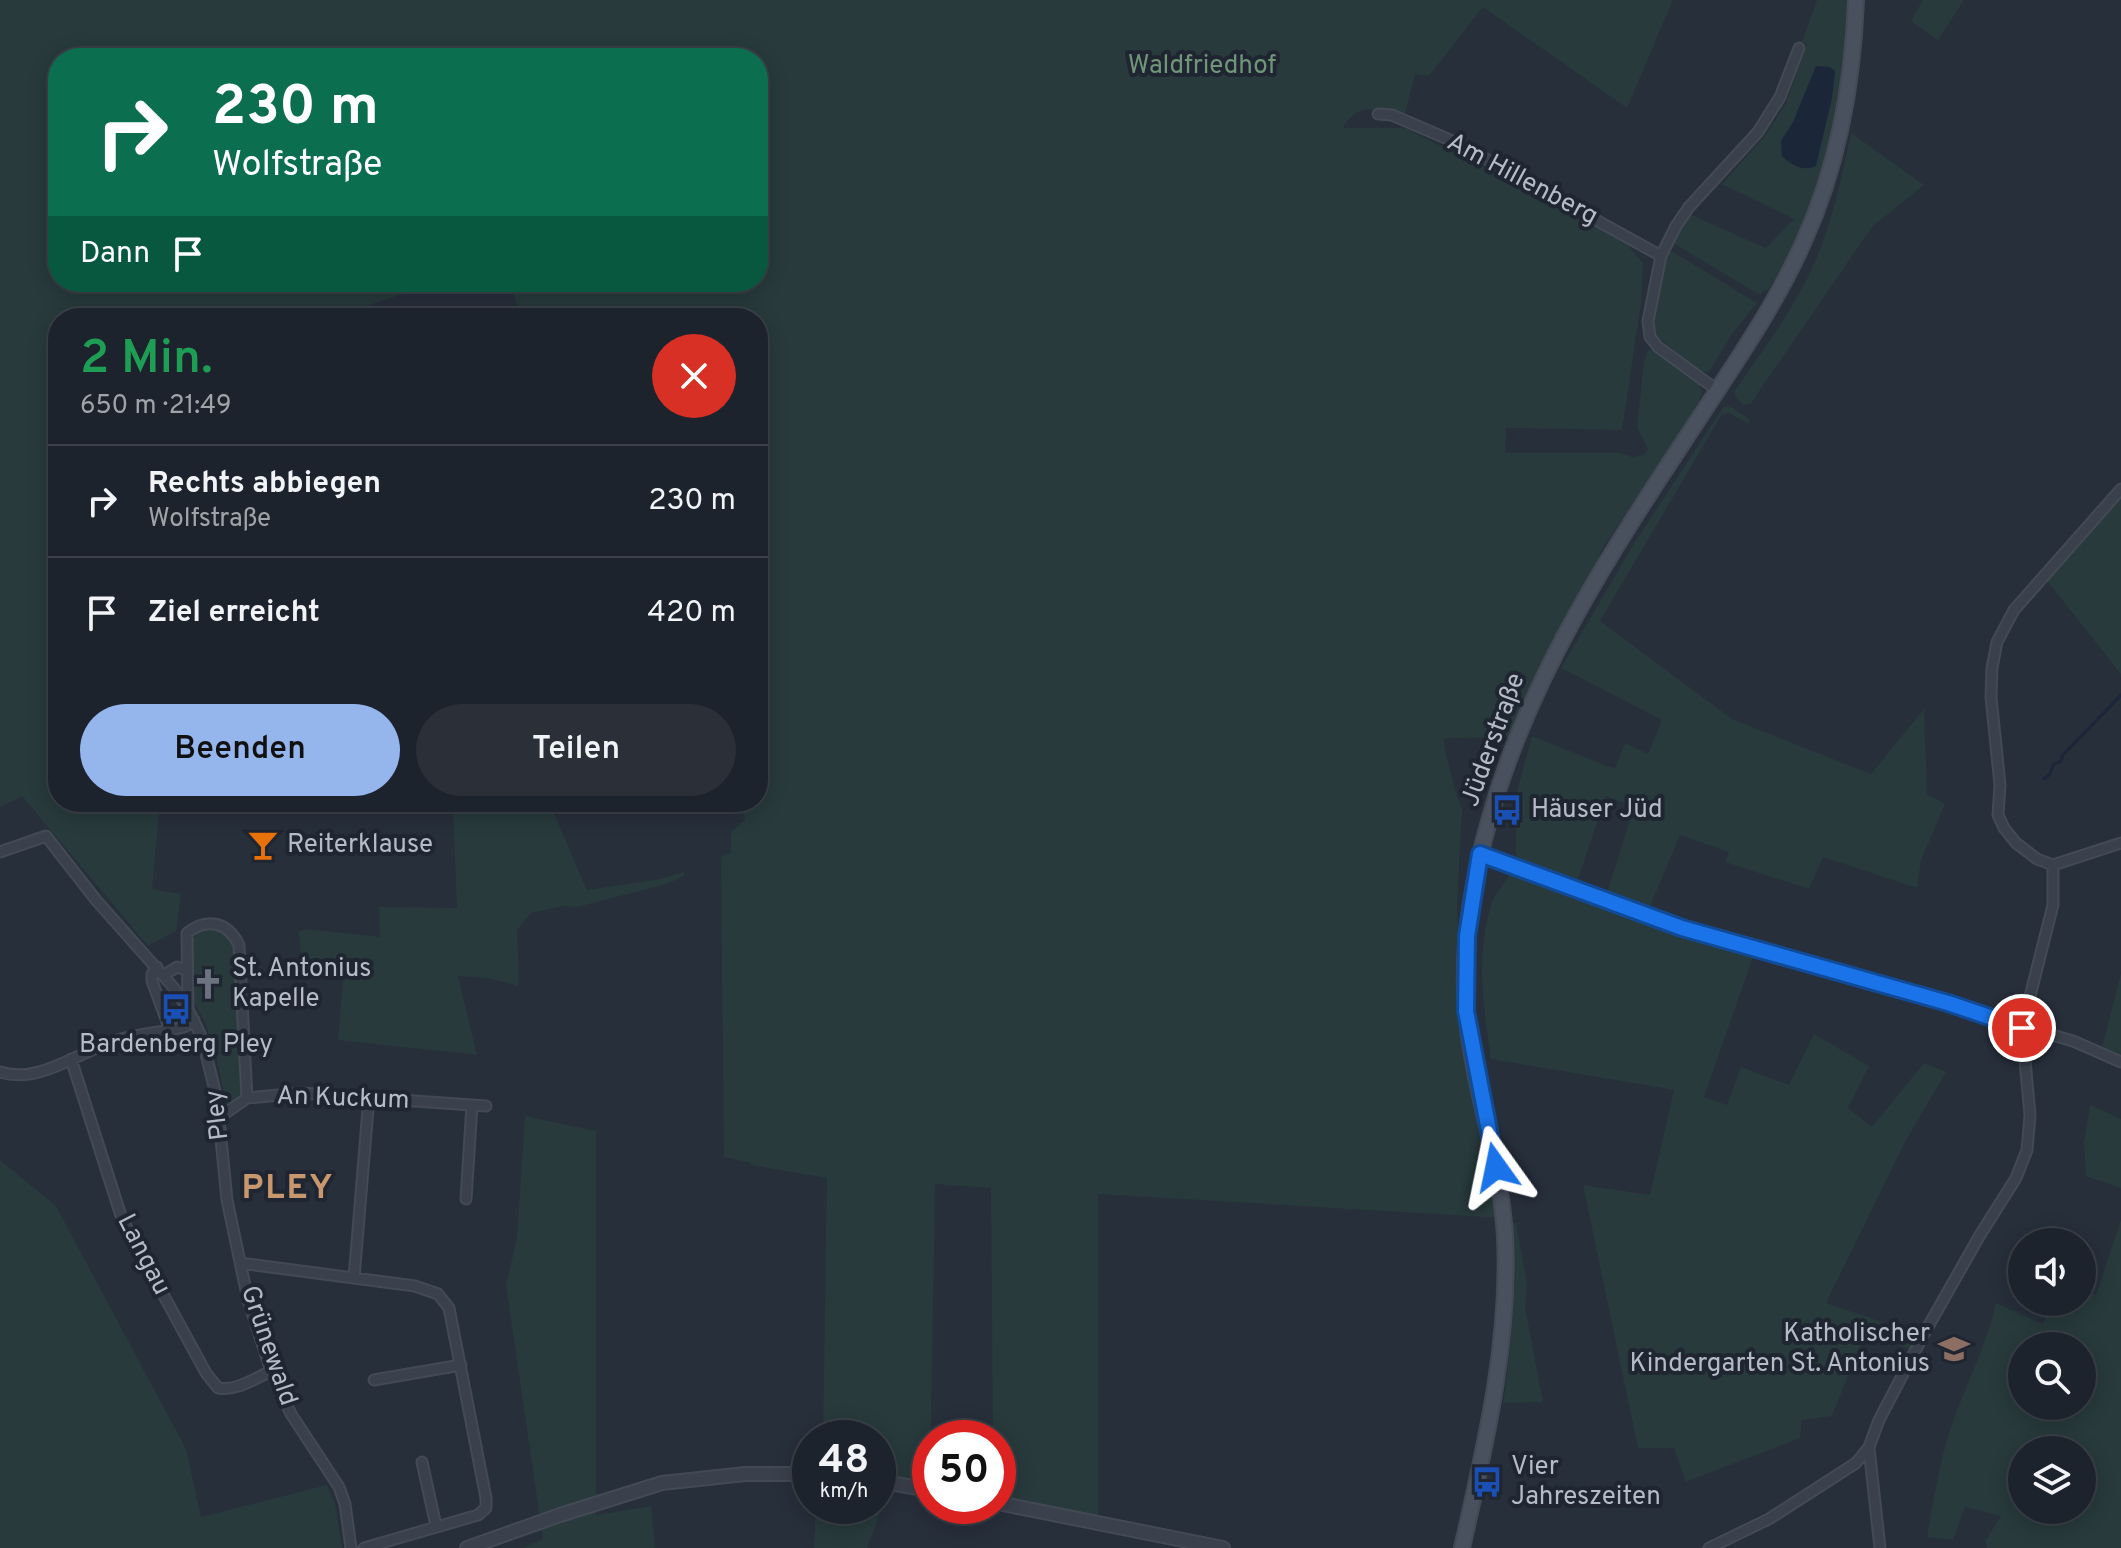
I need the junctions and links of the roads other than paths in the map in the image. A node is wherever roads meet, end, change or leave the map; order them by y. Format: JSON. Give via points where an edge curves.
{"nodes":[{"id":1,"x":1856,"y":0,"type":"edge"},
{"id":2,"x":1799,"y":48,"type":"dead end"},
{"id":3,"x":1378,"y":114,"type":"dead end"},
{"id":4,"x":1661,"y":256,"type":"junction"},
{"id":5,"x":1717,"y":390,"type":"junction"},
{"id":6,"x":2121,"y":489,"type":"edge"},
{"id":7,"x":2121,"y":843,"type":"edge"},
{"id":8,"x":0,"y":852,"type":"edge"},
{"id":9,"x":1480,"y":854,"type":"junction"},
{"id":10,"x":2053,"y":865,"type":"junction"},
{"id":11,"x":187,"y":970,"type":"junction"},
{"id":12,"x":160,"y":971,"type":"junction"},
{"id":13,"x":188,"y":1009,"type":"junction"},
{"id":14,"x":194,"y":1020,"type":"junction"},
{"id":15,"x":2022,"y":1028,"type":"junction"},
{"id":16,"x":170,"y":1030,"type":"junction"},
{"id":17,"x":71,"y":1059,"type":"junction"},
{"id":18,"x":2121,"y":1062,"type":"edge"},
{"id":19,"x":0,"y":1072,"type":"edge"},
{"id":20,"x":369,"y":1097,"type":"junction"},
{"id":21,"x":247,"y":1098,"type":"junction"},
{"id":22,"x":472,"y":1105,"type":"junction"},
{"id":23,"x":486,"y":1106,"type":"dead end"},
{"id":24,"x":220,"y":1117,"type":"junction"},
{"id":25,"x":466,"y":1199,"type":"dead end"},
{"id":26,"x":232,"y":1225,"type":"joint"},
{"id":27,"x":240,"y":1263,"type":"junction"},
{"id":28,"x":354,"y":1278,"type":"junction"},
{"id":29,"x":461,"y":1365,"type":"junction"},
{"id":30,"x":271,"y":1371,"type":"junction"},
{"id":31,"x":374,"y":1380,"type":"dead end"},
{"id":32,"x":1869,"y":1447,"type":"junction"},
{"id":33,"x":422,"y":1462,"type":"dead end"},
{"id":34,"x":792,"y":1474,"type":"edge"},
{"id":35,"x":1016,"y":1507,"type":"edge"},
{"id":36,"x":436,"y":1526,"type":"junction"},
{"id":37,"x":351,"y":1548,"type":"edge"},
{"id":38,"x":364,"y":1548,"type":"edge"},
{"id":39,"x":467,"y":1548,"type":"edge"},
{"id":40,"x":1223,"y":1548,"type":"edge"},
{"id":41,"x":1462,"y":1548,"type":"edge"},
{"id":42,"x":1709,"y":1548,"type":"edge"},
{"id":43,"x":1880,"y":1548,"type":"edge"}],
"edges":[{"from":1,"to":5,"type":"main road","name":"Jüderstraße","via":[[1848,88],[1814,217],[1774,300]]},
{"from":2,"to":4,"type":"street","via":[[1780,97],[1758,132],[1689,207]]},
{"from":3,"to":4,"type":"street","name":"Am Hillenberg","via":[[1457,143]]},
{"from":4,"to":5,"type":"street","via":[[1648,321],[1650,337]]},
{"from":5,"to":9,"type":"main road","name":"Jüderstraße","via":[[1552,658],[1516,737]]},
{"from":6,"to":10,"type":"street","via":[[2014,610],[1997,642],[1992,668],[1998,815],[2016,843]]},
{"from":7,"to":10,"type":"street"},
{"from":8,"to":12,"type":"street","name":"Pley","via":[[46,836]]},
{"from":9,"to":15,"type":"street","via":[[1682,928]]},
{"from":9,"to":41,"type":"main road","name":"Jüderstraße","via":[[1467,936],[1466,1011],[1496,1167],[1506,1295],[1486,1436]]},
{"from":10,"to":15,"type":"street","via":[[2053,905]]},
{"from":11,"to":12,"type":"street"},
{"from":11,"to":13,"type":"street","name":"Pley"},
{"from":11,"to":21,"type":"street","name":"Pley","via":[[187,933],[193,928],[213,923],[234,935],[239,945]]},
{"from":12,"to":13,"type":"street","name":"Pley"},
{"from":12,"to":16,"type":"street","via":[[152,974],[152,981]]},
{"from":13,"to":14,"type":"street","name":"Pley"},
{"from":14,"to":16,"type":"street"},
{"from":14,"to":24,"type":"street","name":"Pley","via":[[210,1063]]},
{"from":15,"to":18,"type":"street","via":[[2081,1043]]},
{"from":15,"to":32,"type":"street","via":[[2030,1115],[2027,1150],[2016,1178],[1925,1332]]},
{"from":16,"to":17,"type":"street","via":[[112,1041]]},
{"from":17,"to":19,"type":"street","via":[[27,1075]]},
{"from":17,"to":30,"type":"street","name":"Langau","via":[[122,1219],[206,1373],[218,1388],[227,1389]]},
{"from":20,"to":21,"type":"street","name":"An Kuckum","via":[[301,1093]]},
{"from":20,"to":22,"type":"street","name":"An Kuckum"},
{"from":20,"to":28,"type":"street"},
{"from":21,"to":24,"type":"street","name":"An Kuckum"},
{"from":22,"to":23,"type":"street","name":"An Kuckum"},
{"from":22,"to":25,"type":"street"},
{"from":24,"to":26,"type":"street","name":"Pley"},
{"from":26,"to":27,"type":"street","name":"Grünewald"},
{"from":27,"to":28,"type":"street"},
{"from":27,"to":30,"type":"street","name":"Grünewald"},
{"from":28,"to":29,"type":"street","via":[[438,1294],[449,1308]]},
{"from":29,"to":31,"type":"street"},
{"from":29,"to":36,"type":"street","via":[[486,1508]]},
{"from":30,"to":37,"type":"street","name":"Grünewald","via":[[291,1414],[339,1487]]},
{"from":32,"to":42,"type":"street","via":[[1856,1463],[1769,1519]]},
{"from":32,"to":43,"type":"street"},
{"from":33,"to":36,"type":"street"},
{"from":34,"to":39,"type":"street","via":[[662,1483]]},
{"from":35,"to":40,"type":"street"},
{"from":36,"to":38,"type":"street"}]}
